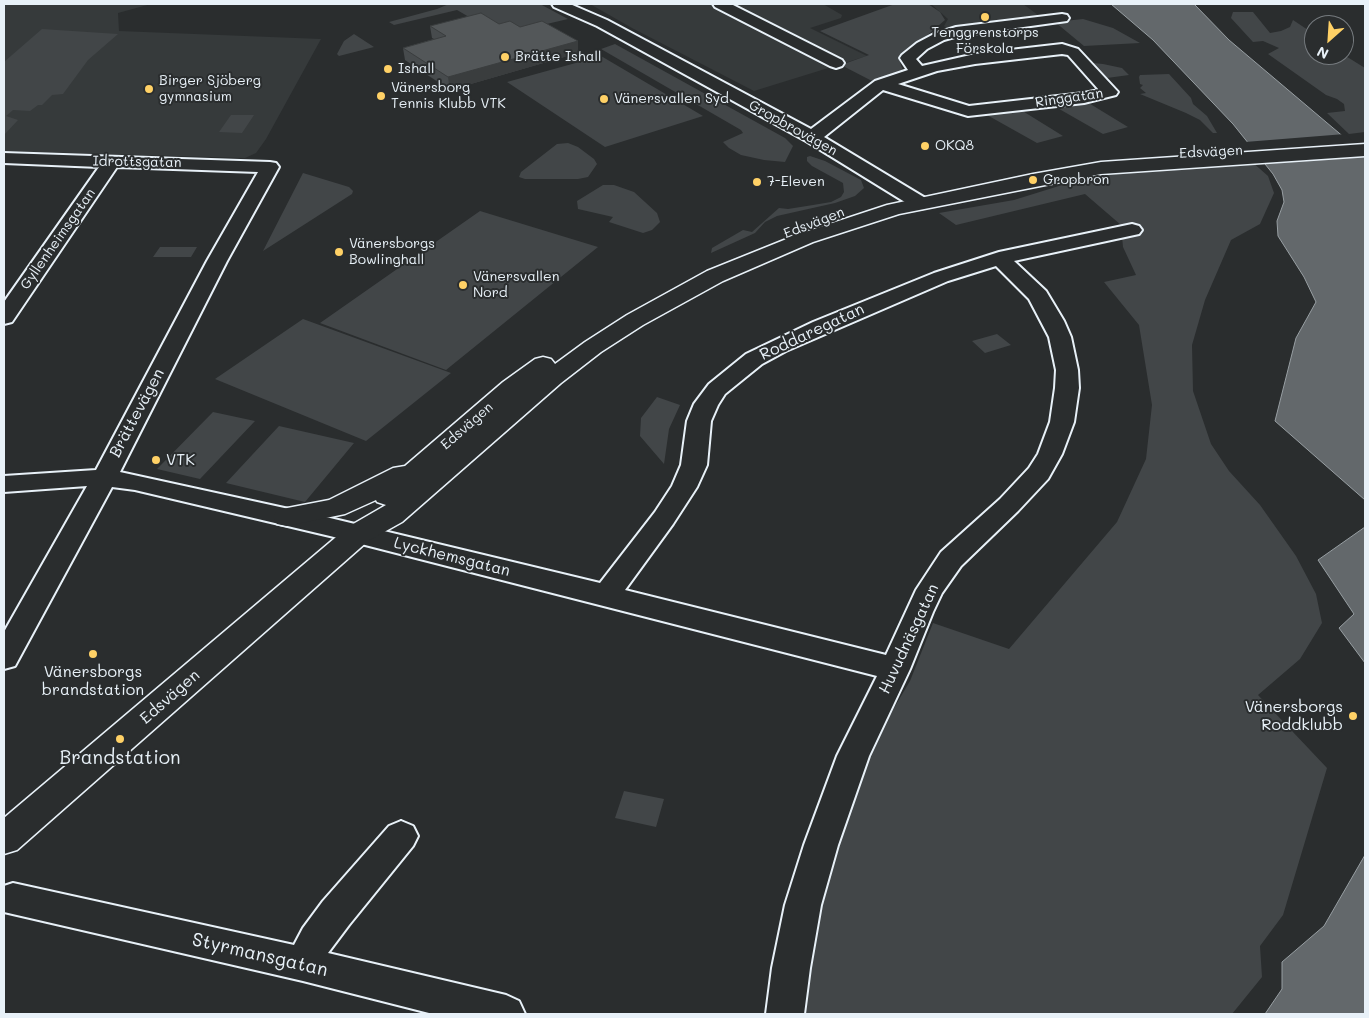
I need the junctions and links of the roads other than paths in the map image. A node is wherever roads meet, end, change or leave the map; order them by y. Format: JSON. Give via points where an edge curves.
{"nodes":[{"id":1,"x":559,"y":4,"type":"edge"},
{"id":2,"x":576,"y":4,"type":"edge"},
{"id":3,"x":720,"y":4,"type":"edge"},
{"id":4,"x":1062,"y":18,"type":"dead end"},
{"id":5,"x":602,"y":23,"type":"junction"},
{"id":6,"x":836,"y":63,"type":"dead end"},
{"id":7,"x":918,"y":71,"type":"junction"},
{"id":8,"x":880,"y":84,"type":"junction"},
{"id":9,"x":837,"y":116,"type":"junction"},
{"id":10,"x":790,"y":125,"type":"junction"},
{"id":11,"x":812,"y":137,"type":"junction"},
{"id":12,"x":1365,"y":142,"type":"edge"},
{"id":13,"x":1365,"y":150,"type":"edge"},
{"id":14,"x":1218,"y":156,"type":"junction"},
{"id":15,"x":4,"y":158,"type":"edge"},
{"id":16,"x":112,"y":161,"type":"junction"},
{"id":17,"x":270,"y":167,"type":"joint"},
{"id":18,"x":912,"y":198,"type":"junction"},
{"id":19,"x":1132,"y":230,"type":"dead end"},
{"id":20,"x":999,"y":258,"type":"junction"},
{"id":21,"x":4,"y":317,"type":"edge"},
{"id":22,"x":435,"y":453,"type":"junction"},
{"id":23,"x":104,"y":478,"type":"junction"},
{"id":24,"x":4,"y":484,"type":"edge"},
{"id":25,"x":287,"y":517,"type":"junction"},
{"id":26,"x":358,"y":534,"type":"junction"},
{"id":27,"x":606,"y":595,"type":"junction"},
{"id":28,"x":4,"y":658,"type":"edge"},
{"id":29,"x":895,"y":670,"type":"junction"},
{"id":30,"x":401,"y":836,"type":"dead end"},
{"id":31,"x":4,"y":839,"type":"edge"},
{"id":32,"x":13,"y":899,"type":"dead end"},
{"id":33,"x":303,"y":964,"type":"junction"},
{"id":34,"x":506,"y":1014,"type":"edge"},
{"id":35,"x":784,"y":1014,"type":"edge"}],
"edges":[{"from":1,"to":5,"type":"street","name":"Gropbrovägen"},
{"from":2,"to":5,"type":"street","name":"Gropbrovägen"},
{"from":3,"to":6,"type":"street"},
{"from":4,"to":7,"type":"street","via":[[939,37],[908,58]]},
{"from":5,"to":10,"type":"street","name":"Gropbrovägen"},
{"from":7,"to":8,"type":"street","name":"Ringgatan"},
{"from":7,"to":8,"type":"street","name":"Ringgatan","via":[[975,59],[1062,49],[1073,52],[1110,92],[968,111]]},
{"from":8,"to":9,"type":"street","name":"Ringgatan"},
{"from":9,"to":10,"type":"street"},
{"from":9,"to":11,"type":"street","name":"Ringgatan","via":[[837,120]]},
{"from":10,"to":11,"type":"street","name":"Gropbrovägen"},
{"from":11,"to":18,"type":"street","name":"Gropbrovägen"},
{"from":12,"to":14,"type":"main road","name":"Edsvägen"},
{"from":13,"to":14,"type":"main road","name":"Edsvägen"},
{"from":14,"to":18,"type":"main road","name":"Edsvägen","via":[[1101,168]]},
{"from":15,"to":16,"type":"street","name":"Idrottsgatan"},
{"from":16,"to":17,"type":"street","name":"Idrottsgatan"},
{"from":16,"to":21,"type":"street","name":"Gyllenheimsgatan"},
{"from":17,"to":23,"type":"street","name":"Brättevägen"},
{"from":18,"to":22,"type":"main road","name":"Edsvägen","via":[[888,196],[803,225],[698,272],[619,314],[545,362]]},
{"from":18,"to":26,"type":"main road","name":"Edsvägen","via":[[715,276],[635,320],[552,378],[392,515]]},
{"from":19,"to":20,"type":"street","name":"Roddaregatan"},
{"from":20,"to":27,"type":"street","name":"Roddaregatan","via":[[869,305],[778,346],[734,374],[717,389],[698,421],[694,465],[684,487]]},
{"from":20,"to":29,"type":"street","name":"Huvudnäsgatan","via":[[1028,284],[1045,306],[1056,329],[1066,370],[1066,405],[1062,422],[1050,454],[1038,473],[942,570],[919,612]]},
{"from":22,"to":25,"type":"main road","via":[[352,501],[328,510]]},
{"from":22,"to":26,"type":"main road","name":"Edsvägen","via":[[370,512]]},
{"from":23,"to":24,"type":"street","name":"Lyckhemsgatan"},
{"from":23,"to":25,"type":"street","name":"Lyckhemsgatan","via":[[135,482]]},
{"from":23,"to":28,"type":"street","name":"Brättevägen"},
{"from":25,"to":26,"type":"street","name":"Lyckhemsgatan"},
{"from":26,"to":27,"type":"street","name":"Lyckhemsgatan"},
{"from":26,"to":31,"type":"main road","name":"Edsvägen"},
{"from":27,"to":29,"type":"street","name":"Lyckhemsgatan"},
{"from":29,"to":35,"type":"street","name":"Huvudnäsgatan","via":[[853,756],[821,845],[803,905]]},
{"from":30,"to":33,"type":"street","via":[[336,913]]},
{"from":32,"to":33,"type":"street","name":"Styrmansgatan"},
{"from":33,"to":34,"type":"street","name":"Styrmansgatan"}]}
